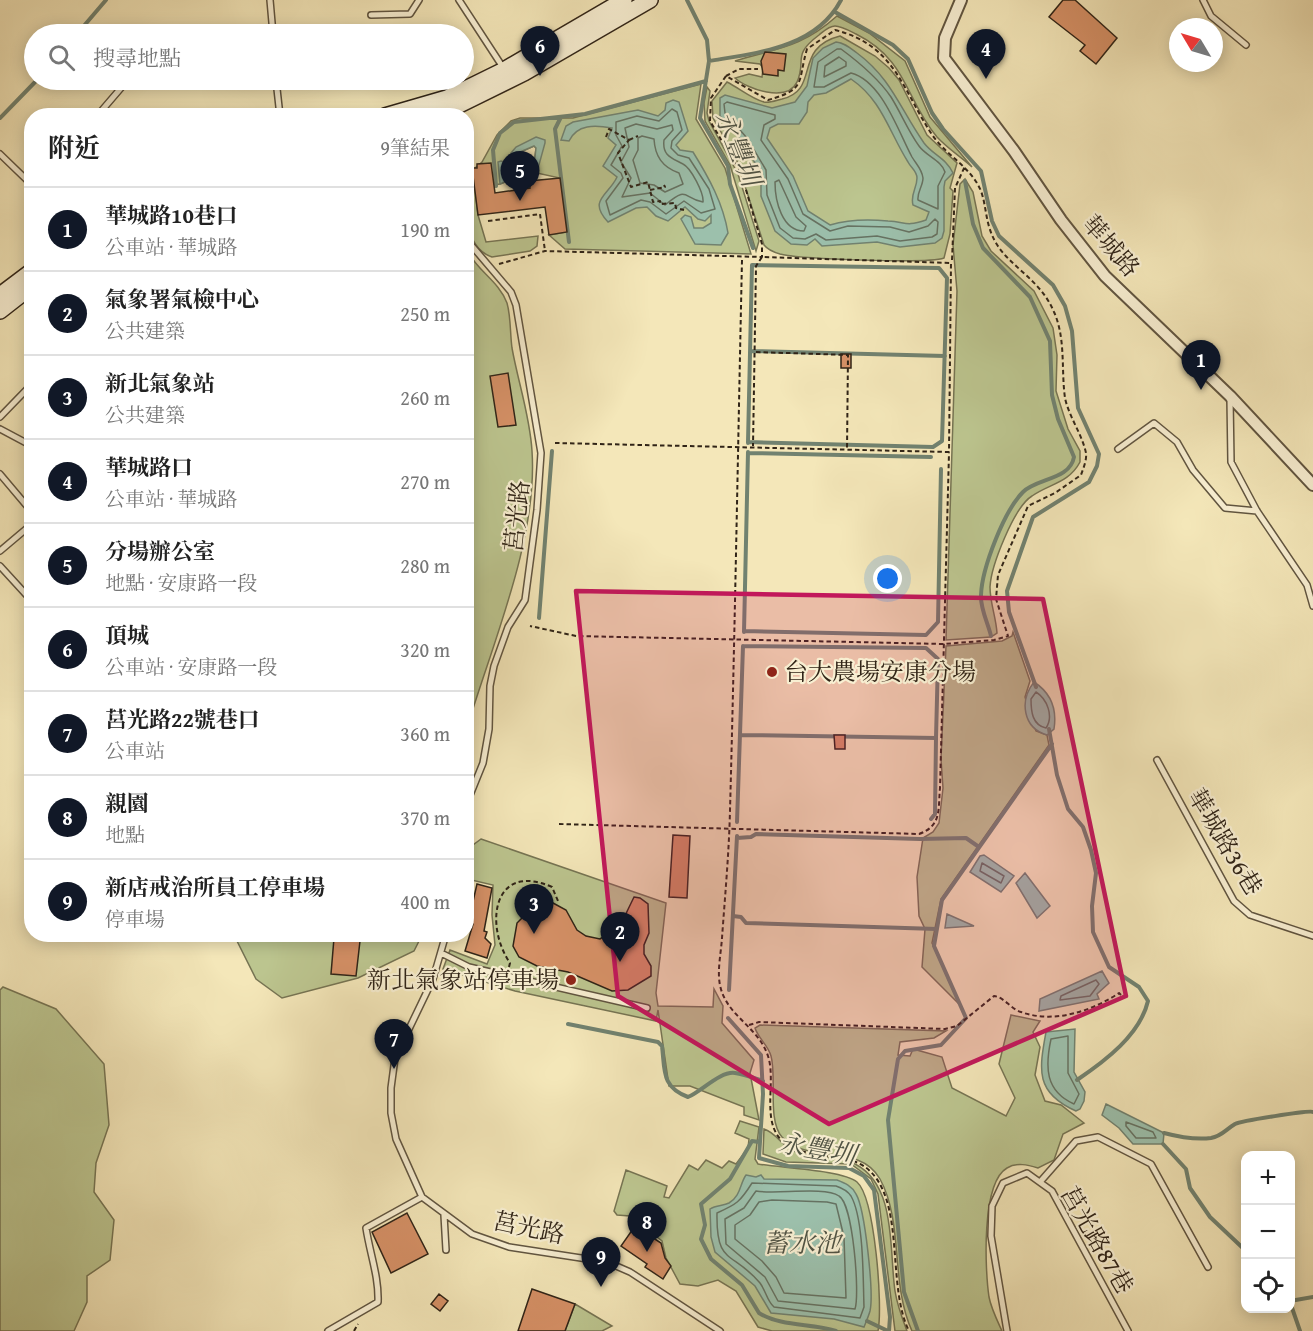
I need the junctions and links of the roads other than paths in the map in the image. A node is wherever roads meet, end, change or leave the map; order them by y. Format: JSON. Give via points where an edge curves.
{"nodes":[{"id":1,"x":270,"y":0,"type":"edge"},
{"id":2,"x":419,"y":0,"type":"edge"},
{"id":3,"x":459,"y":0,"type":"edge"},
{"id":4,"x":624,"y":0,"type":"edge"},
{"id":5,"x":650,"y":0,"type":"edge"},
{"id":6,"x":961,"y":0,"type":"edge"},
{"id":7,"x":1203,"y":0,"type":"edge"},
{"id":8,"x":371,"y":15,"type":"dead end"},
{"id":9,"x":272,"y":24,"type":"edge"},
{"id":10,"x":1246,"y":45,"type":"dead end"},
{"id":11,"x":504,"y":70,"type":"junction"},
{"id":12,"x":119,"y":90,"type":"edge"},
{"id":13,"x":277,"y":90,"type":"edge"},
{"id":14,"x":450,"y":107,"type":"edge"},
{"id":15,"x":104,"y":108,"type":"edge"},
{"id":16,"x":278,"y":108,"type":"edge"},
{"id":17,"x":0,"y":154,"type":"edge"},
{"id":18,"x":24,"y":177,"type":"edge"},
{"id":19,"x":474,"y":248,"type":"edge"},
{"id":20,"x":24,"y":277,"type":"edge"},
{"id":21,"x":24,"y":292,"type":"edge"},
{"id":22,"x":0,"y":295,"type":"edge"},
{"id":23,"x":0,"y":311,"type":"edge"},
{"id":24,"x":24,"y":392,"type":"edge"},
{"id":25,"x":1230,"y":396,"type":"junction"},
{"id":26,"x":0,"y":417,"type":"edge"},
{"id":27,"x":0,"y":429,"type":"edge"},
{"id":28,"x":24,"y":442,"type":"edge"},
{"id":29,"x":1118,"y":449,"type":"dead end"},
{"id":30,"x":0,"y":474,"type":"edge"},
{"id":31,"x":1313,"y":485,"type":"edge"},
{"id":32,"x":24,"y":502,"type":"edge"},
{"id":33,"x":1257,"y":510,"type":"junction"},
{"id":34,"x":24,"y":531,"type":"edge"},
{"id":35,"x":0,"y":551,"type":"edge"},
{"id":36,"x":0,"y":566,"type":"edge"},
{"id":37,"x":24,"y":592,"type":"edge"},
{"id":38,"x":1313,"y":606,"type":"edge"},
{"id":39,"x":1157,"y":760,"type":"dead end"},
{"id":40,"x":474,"y":785,"type":"edge"},
{"id":41,"x":1313,"y":936,"type":"edge"},
{"id":42,"x":444,"y":942,"type":"edge"},
{"id":43,"x":441,"y":953,"type":"junction"},
{"id":44,"x":647,"y":1008,"type":"dead end"},
{"id":45,"x":1040,"y":1182,"type":"junction"},
{"id":46,"x":422,"y":1197,"type":"junction"},
{"id":47,"x":444,"y":1215,"type":"junction"},
{"id":48,"x":446,"y":1250,"type":"dead end"},
{"id":49,"x":1208,"y":1267,"type":"dead end"},
{"id":50,"x":328,"y":1331,"type":"edge"},
{"id":51,"x":720,"y":1331,"type":"edge"},
{"id":52,"x":1007,"y":1331,"type":"edge"},
{"id":53,"x":1128,"y":1331,"type":"edge"}],
"edges":[{"from":1,"to":9,"type":"lane"},
{"from":2,"to":8,"type":"lane","via":[[410,14]]},
{"from":3,"to":11,"type":"lane"},
{"from":4,"to":11,"type":"main road"},
{"from":5,"to":14,"type":"main road","via":[[524,73]]},
{"from":6,"to":25,"type":"street","name":"華城路","via":[[945,38],[944,58],[1105,276]]},
{"from":7,"to":10,"type":"lane","via":[[1211,16]]},
{"from":11,"to":14,"type":"main road"},
{"from":12,"to":15,"type":"lane"},
{"from":13,"to":16,"type":"lane"},
{"from":17,"to":18,"type":"lane"},
{"from":19,"to":40,"type":"lane","name":"莒光路","via":[[511,292],[516,305],[541,453],[525,600],[508,627],[494,666],[489,729]]},
{"from":20,"to":22,"type":"main road"},
{"from":21,"to":23,"type":"main road"},
{"from":24,"to":26,"type":"lane"},
{"from":25,"to":31,"type":"street","name":"華城路"},
{"from":25,"to":33,"type":"lane","via":[[1231,462]]},
{"from":27,"to":28,"type":"lane"},
{"from":29,"to":33,"type":"lane","via":[[1154,423],[1177,442],[1193,470],[1225,508]]},
{"from":30,"to":32,"type":"lane"},
{"from":33,"to":38,"type":"lane","via":[[1307,585]]},
{"from":34,"to":35,"type":"lane"},
{"from":36,"to":37,"type":"lane"},
{"from":39,"to":41,"type":"lane","name":"華城路36巷","via":[[1234,901],[1250,915]]},
{"from":42,"to":43,"type":"lane","name":"莒光路"},
{"from":43,"to":44,"type":"lane","via":[[469,967]]},
{"from":43,"to":46,"type":"lane","name":"莒光路","via":[[433,979],[395,1058],[391,1088],[396,1139]]},
{"from":45,"to":49,"type":"lane","via":[[1076,1141],[1098,1137],[1151,1164]]},
{"from":45,"to":52,"type":"lane","name":"莒光路87巷","via":[[1027,1173],[1003,1183],[992,1206],[991,1236]]},
{"from":45,"to":53,"type":"lane","name":"莒光路87巷","via":[[1052,1191]]},
{"from":46,"to":47,"type":"lane","name":"莒光路"},
{"from":46,"to":50,"type":"lane","via":[[366,1228],[379,1282],[378,1302]]},
{"from":47,"to":48,"type":"lane"},
{"from":47,"to":51,"type":"lane","name":"莒光路","via":[[472,1234],[509,1247],[607,1262],[630,1272]]}]}
